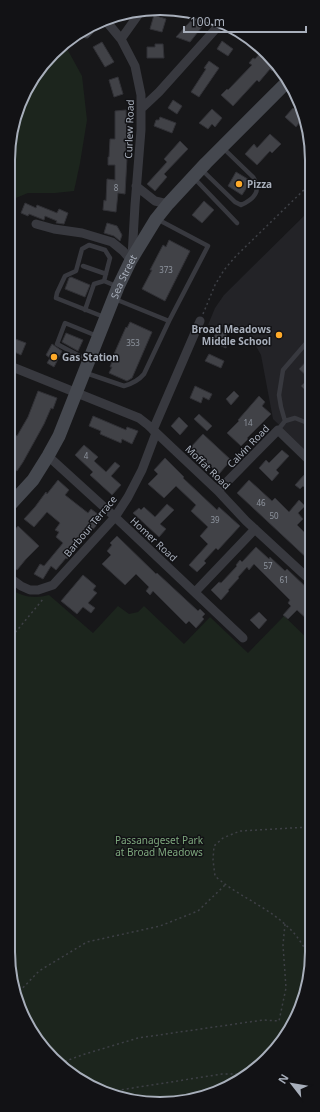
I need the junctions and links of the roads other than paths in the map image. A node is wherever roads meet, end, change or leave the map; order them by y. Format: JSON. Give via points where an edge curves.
{"nodes":[{"id":1,"x":136,"y":17,"type":"edge"},
{"id":2,"x":109,"y":25,"type":"edge"},
{"id":3,"x":217,"y":27,"type":"edge"},
{"id":4,"x":120,"y":39,"type":"junction"},
{"id":5,"x":284,"y":85,"type":"edge"},
{"id":6,"x":142,"y":108,"type":"junction"},
{"id":7,"x":222,"y":146,"type":"junction"},
{"id":8,"x":197,"y":173,"type":"junction"},
{"id":9,"x":136,"y":186,"type":"junction"},
{"id":10,"x":168,"y":204,"type":"junction"},
{"id":11,"x":156,"y":219,"type":"junction"},
{"id":12,"x":238,"y":223,"type":"dead end"},
{"id":13,"x":39,"y":225,"type":"dead end"},
{"id":14,"x":131,"y":260,"type":"junction"},
{"id":15,"x":83,"y":266,"type":"dead end"},
{"id":16,"x":106,"y":274,"type":"junction"},
{"id":17,"x":104,"y":281,"type":"junction"},
{"id":18,"x":115,"y":292,"type":"junction"},
{"id":19,"x":85,"y":310,"type":"junction"},
{"id":20,"x":106,"y":318,"type":"junction"},
{"id":21,"x":169,"y":321,"type":"junction"},
{"id":22,"x":200,"y":321,"type":"road end"},
{"id":23,"x":98,"y":337,"type":"junction"},
{"id":24,"x":305,"y":344,"type":"edge"},
{"id":25,"x":87,"y":367,"type":"junction"},
{"id":26,"x":15,"y":368,"type":"edge"},
{"id":27,"x":77,"y":393,"type":"junction"},
{"id":28,"x":286,"y":421,"type":"junction"},
{"id":29,"x":305,"y":422,"type":"edge"},
{"id":30,"x":278,"y":430,"type":"junction"},
{"id":31,"x":155,"y":432,"type":"junction"},
{"id":32,"x":48,"y":456,"type":"junction"},
{"id":33,"x":305,"y":456,"type":"edge"},
{"id":34,"x":218,"y":491,"type":"junction"},
{"id":35,"x":15,"y":500,"type":"edge"},
{"id":36,"x":115,"y":517,"type":"junction"},
{"id":37,"x":255,"y":529,"type":"junction"},
{"id":38,"x":305,"y":575,"type":"edge"},
{"id":39,"x":15,"y":582,"type":"edge"},
{"id":40,"x":195,"y":592,"type":"junction"},
{"id":41,"x":243,"y":638,"type":"dead end"}],
"edges":[{"from":1,"to":4,"type":"street"},
{"from":2,"to":4,"type":"street","name":"Curlew Road"},
{"from":3,"to":6,"type":"street"},
{"from":4,"to":6,"type":"street","name":"Curlew Road","via":[[135,66]]},
{"from":5,"to":7,"type":"main road","name":"Sea Street"},
{"from":6,"to":9,"type":"street","name":"Curlew Road"},
{"from":7,"to":8,"type":"main road","name":"Sea Street"},
{"from":7,"to":8,"type":"lane","via":[[257,183],[257,190],[251,200],[241,205]]},
{"from":8,"to":10,"type":"main road","name":"Sea Street"},
{"from":8,"to":12,"type":"lane"},
{"from":9,"to":10,"type":"street","via":[[154,201]]},
{"from":9,"to":14,"type":"street","name":"Curlew Road"},
{"from":10,"to":11,"type":"main road","name":"Sea Street"},
{"from":11,"to":14,"type":"main road","name":"Sea Street"},
{"from":11,"to":21,"type":"lane","via":[[208,246]]},
{"from":13,"to":14,"type":"street","via":[[112,242]]},
{"from":14,"to":18,"type":"main road","name":"Sea Street"},
{"from":15,"to":16,"type":"lane"},
{"from":16,"to":17,"type":"lane"},
{"from":16,"to":19,"type":"lane","via":[[110,258],[105,250],[89,245],[82,249],[76,270],[65,276],[56,298]]},
{"from":17,"to":18,"type":"lane"},
{"from":17,"to":19,"type":"lane","via":[[94,284]]},
{"from":18,"to":20,"type":"main road","name":"Sea Street"},
{"from":18,"to":21,"type":"lane"},
{"from":19,"to":20,"type":"lane"},
{"from":20,"to":23,"type":"main road","name":"Sea Street"},
{"from":21,"to":25,"type":"lane","via":[[144,374],[129,385],[124,386]]},
{"from":22,"to":31,"type":"street","name":"Barbour Terrace"},
{"from":23,"to":25,"type":"main road","name":"Sea Street"},
{"from":23,"to":25,"type":"lane","via":[[65,323],[57,344]]},
{"from":24,"to":28,"type":"lane","via":[[283,370],[279,395]]},
{"from":25,"to":27,"type":"main road","name":"Sea Street"},
{"from":26,"to":27,"type":"street","name":"Moffat Road"},
{"from":27,"to":31,"type":"street","name":"Moffat Road","via":[[138,418]]},
{"from":27,"to":32,"type":"main road","name":"Sea Street"},
{"from":28,"to":29,"type":"lane","via":[[295,418]]},
{"from":28,"to":30,"type":"lane"},
{"from":30,"to":33,"type":"street","name":"Calvin Road"},
{"from":30,"to":34,"type":"street","name":"Calvin Road"},
{"from":31,"to":34,"type":"street","name":"Moffat Road"},
{"from":31,"to":36,"type":"street","name":"Barbour Terrace","via":[[142,470]]},
{"from":32,"to":35,"type":"main road","name":"Sea Street","via":[[33,480]]},
{"from":32,"to":36,"type":"street","name":"Homer Road"},
{"from":34,"to":37,"type":"street","name":"Moffat Road"},
{"from":36,"to":39,"type":"street","name":"Barbour Terrace","via":[[53,585],[30,590]]},
{"from":36,"to":40,"type":"street","name":"Homer Road"},
{"from":37,"to":38,"type":"street","name":"Moffat Road"},
{"from":37,"to":40,"type":"street"},
{"from":40,"to":41,"type":"street","name":"Homer Road"}]}
